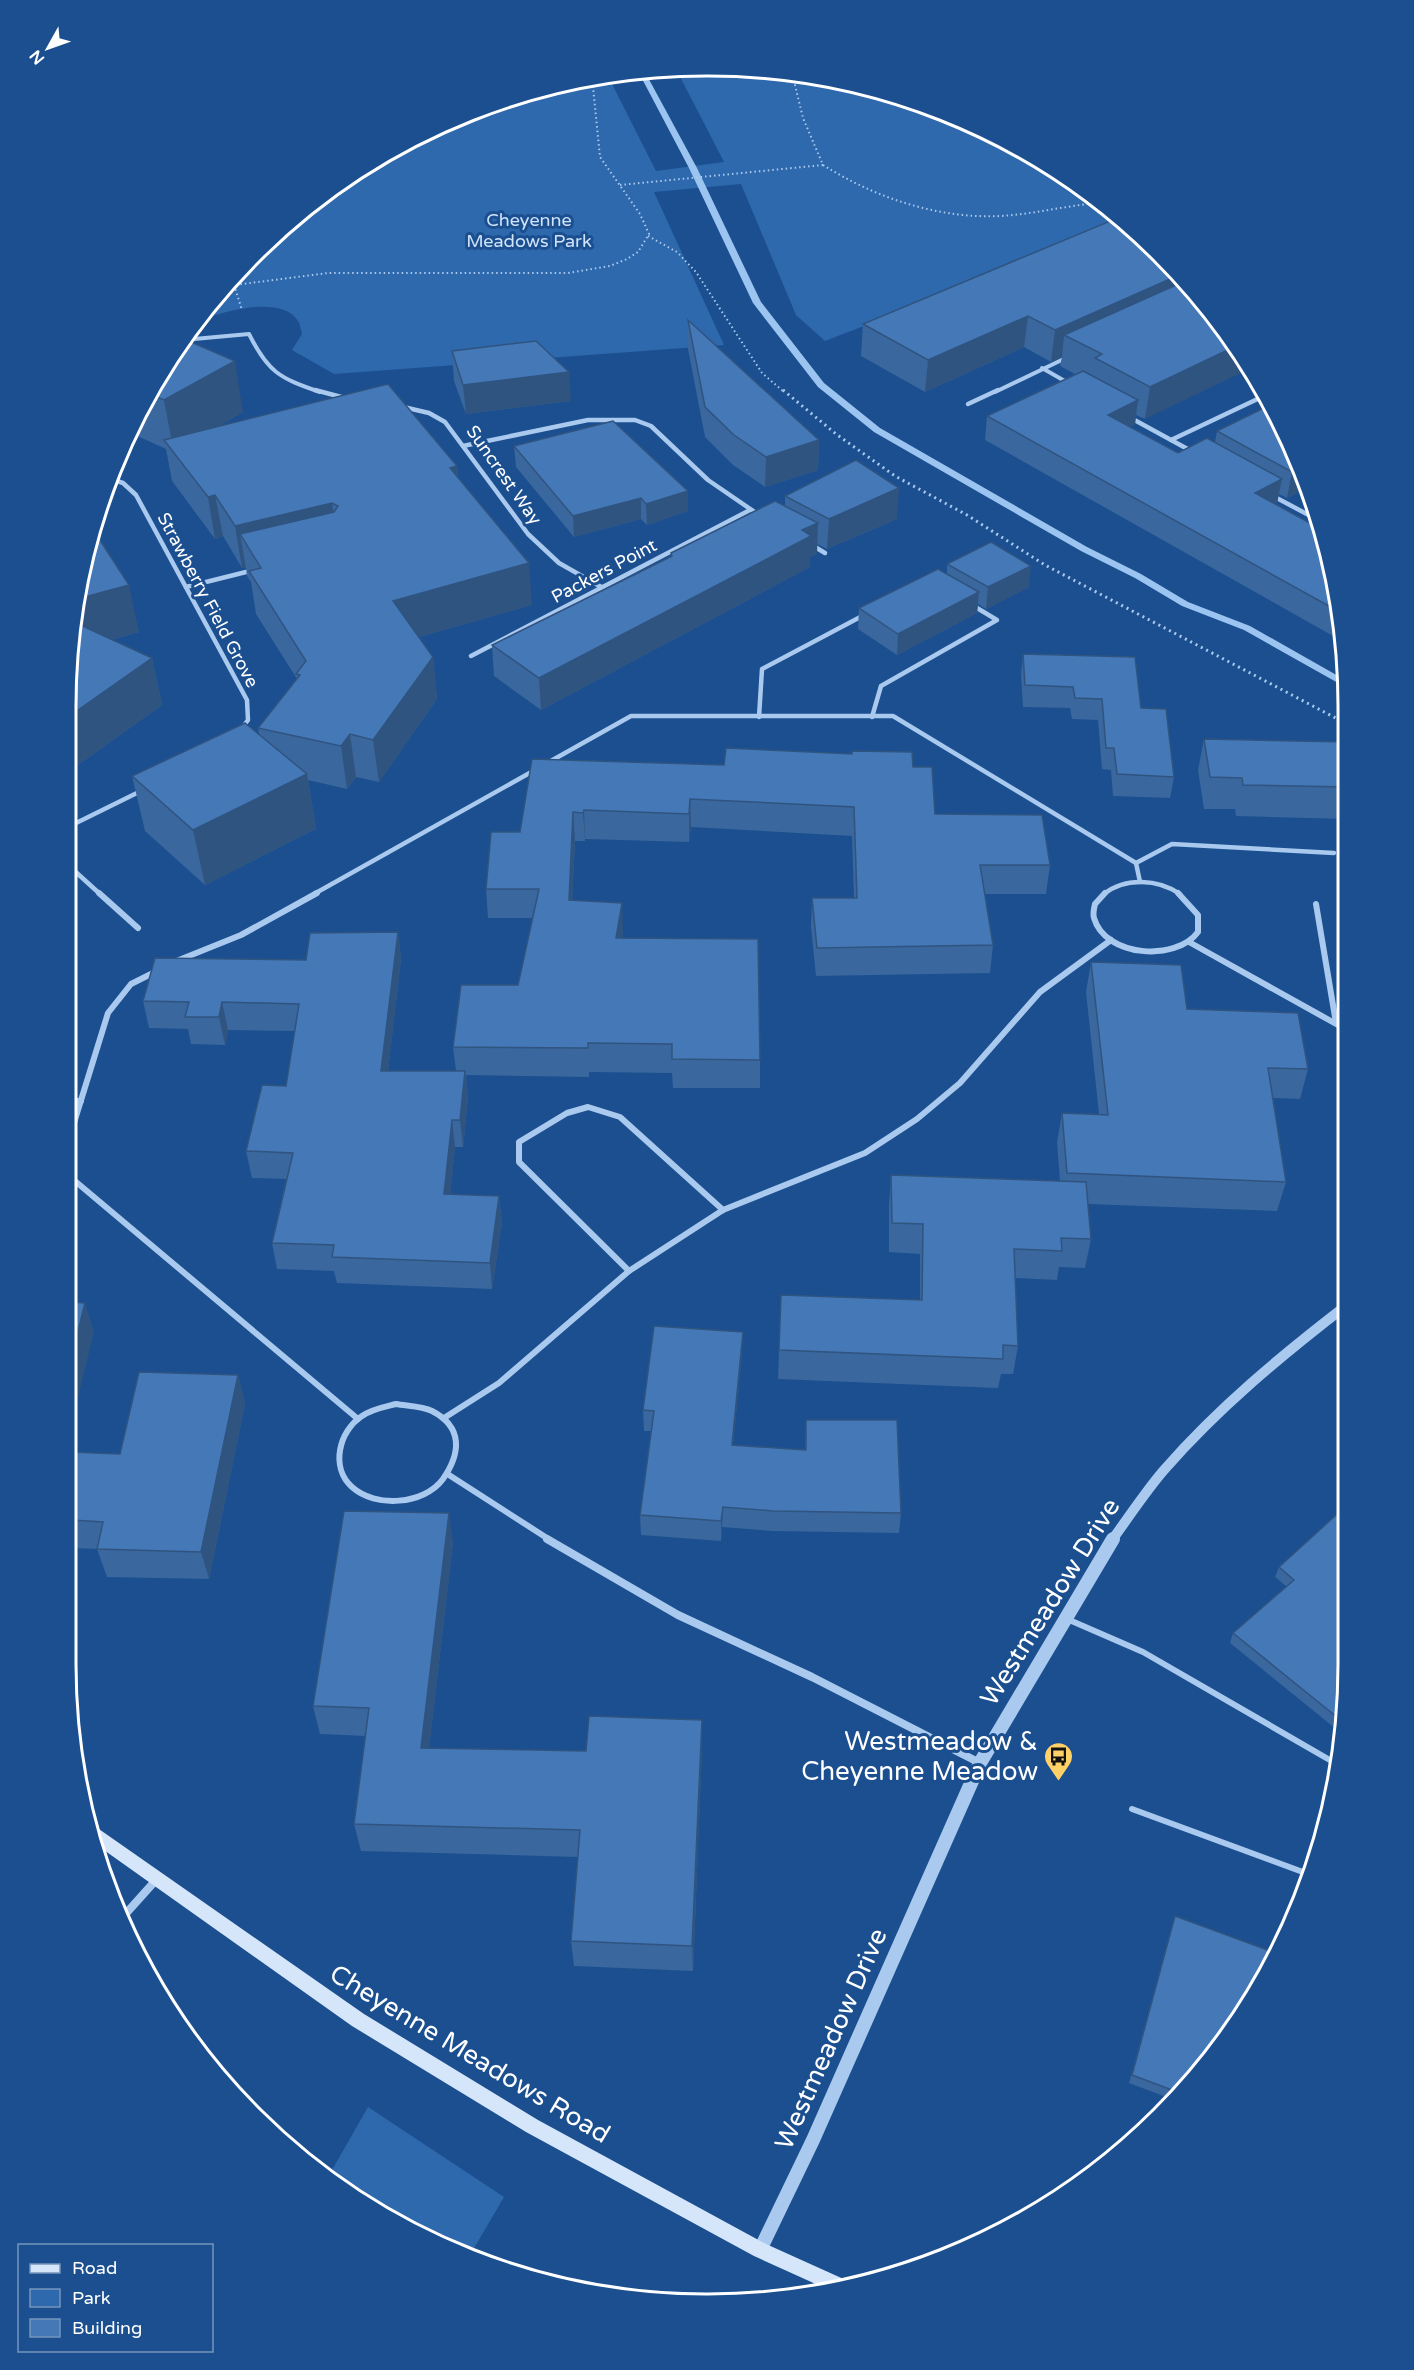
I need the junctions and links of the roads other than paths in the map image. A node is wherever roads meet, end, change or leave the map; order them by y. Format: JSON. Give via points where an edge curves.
{"nodes":[{"id":1,"x":196,"y":339,"type":"edge"},
{"id":2,"x":1073,"y":354,"type":"edge"},
{"id":3,"x":1042,"y":368,"type":"junction"},
{"id":4,"x":1071,"y":385,"type":"edge"},
{"id":5,"x":356,"y":399,"type":"edge"},
{"id":6,"x":1257,"y":400,"type":"edge"},
{"id":7,"x":391,"y":404,"type":"edge"},
{"id":8,"x":968,"y":404,"type":"dead end"},
{"id":9,"x":1121,"y":412,"type":"edge"},
{"id":10,"x":1171,"y":440,"type":"junction"},
{"id":11,"x":463,"y":446,"type":"junction"},
{"id":12,"x":1202,"y":457,"type":"edge"},
{"id":13,"x":118,"y":481,"type":"edge"},
{"id":14,"x":1264,"y":491,"type":"edge"},
{"id":15,"x":750,"y":510,"type":"junction"},
{"id":16,"x":1307,"y":514,"type":"edge"},
{"id":17,"x":769,"y":521,"type":"edge"},
{"id":18,"x":806,"y":542,"type":"edge"},
{"id":19,"x":825,"y":553,"type":"dead end"},
{"id":20,"x":262,"y":568,"type":"edge"},
{"id":21,"x":186,"y":587,"type":"junction"},
{"id":22,"x":603,"y":588,"type":"junction"},
{"id":23,"x":968,"y":603,"type":"edge"},
{"id":24,"x":878,"y":608,"type":"edge"},
{"id":25,"x":471,"y":656,"type":"dead end"},
{"id":26,"x":759,"y":717,"type":"junction"},
{"id":27,"x":872,"y":717,"type":"junction"},
{"id":28,"x":238,"y":733,"type":"edge"},
{"id":29,"x":149,"y":787,"type":"edge"},
{"id":30,"x":76,"y":823,"type":"edge"},
{"id":31,"x":1334,"y":853,"type":"dead end"},
{"id":32,"x":1136,"y":863,"type":"junction"},
{"id":33,"x":76,"y":872,"type":"edge"},
{"id":34,"x":1140,"y":882,"type":"junction"},
{"id":35,"x":1316,"y":904,"type":"dead end"},
{"id":36,"x":138,"y":928,"type":"dead end"},
{"id":37,"x":1111,"y":940,"type":"junction"},
{"id":38,"x":1189,"y":942,"type":"junction"},
{"id":39,"x":169,"y":964,"type":"edge"},
{"id":40,"x":159,"y":969,"type":"edge"},
{"id":41,"x":1335,"y":1023,"type":"junction"},
{"id":42,"x":1338,"y":1025,"type":"edge"},
{"id":43,"x":76,"y":1101,"type":"edge"},
{"id":44,"x":81,"y":1101,"type":"junction"},
{"id":45,"x":76,"y":1117,"type":"edge"},
{"id":46,"x":76,"y":1182,"type":"edge"},
{"id":47,"x":723,"y":1210,"type":"junction"},
{"id":48,"x":629,"y":1271,"type":"junction"},
{"id":49,"x":1338,"y":1312,"type":"edge"},
{"id":50,"x":444,"y":1418,"type":"junction"},
{"id":51,"x":358,"y":1419,"type":"junction"},
{"id":52,"x":449,"y":1475,"type":"junction"},
{"id":53,"x":1065,"y":1618,"type":"junction"},
{"id":54,"x":1329,"y":1761,"type":"edge"},
{"id":55,"x":980,"y":1763,"type":"junction"},
{"id":56,"x":1132,"y":1809,"type":"dead end"},
{"id":57,"x":102,"y":1839,"type":"edge"},
{"id":58,"x":1302,"y":1872,"type":"edge"},
{"id":59,"x":157,"y":1880,"type":"junction"},
{"id":60,"x":128,"y":1912,"type":"edge"},
{"id":61,"x":760,"y":2250,"type":"junction"},
{"id":62,"x":829,"y":2281,"type":"edge"}],
"edges":[{"from":1,"to":5,"type":"street","via":[[249,334],[262,360],[296,382],[333,396]]},
{"from":2,"to":3,"type":"street"},
{"from":3,"to":4,"type":"street"},
{"from":3,"to":8,"type":"street"},
{"from":6,"to":10,"type":"street"},
{"from":7,"to":11,"type":"street","name":"Suncrest Way","via":[[442,418],[457,430]]},
{"from":9,"to":10,"type":"street"},
{"from":10,"to":12,"type":"street"},
{"from":11,"to":15,"type":"street","via":[[588,420],[638,418],[724,493]]},
{"from":11,"to":22,"type":"street","name":"Suncrest Way","via":[[538,546]]},
{"from":13,"to":21,"type":"street","name":"Strawberry Field Grove","via":[[136,495]]},
{"from":14,"to":16,"type":"street"},
{"from":15,"to":17,"type":"street"},
{"from":15,"to":22,"type":"street","name":"Packers Point"},
{"from":18,"to":19,"type":"street"},
{"from":20,"to":21,"type":"street"},
{"from":21,"to":28,"type":"street","name":"Strawberry Field Grove","via":[[247,700],[248,720]]},
{"from":22,"to":25,"type":"street","name":"Packers Point"},
{"from":23,"to":27,"type":"street","via":[[997,620],[881,686]]},
{"from":24,"to":26,"type":"street","via":[[762,669]]},
{"from":26,"to":27,"type":"street"},
{"from":26,"to":39,"type":"street","via":[[631,717],[241,935]]},
{"from":27,"to":32,"type":"street","via":[[893,717]]},
{"from":29,"to":30,"type":"street"},
{"from":31,"to":32,"type":"street","via":[[1172,844]]},
{"from":32,"to":34,"type":"street"},
{"from":33,"to":36,"type":"street"},
{"from":34,"to":37,"type":"street","via":[[1116,886],[1095,902],[1095,925]]},
{"from":34,"to":38,"type":"street","via":[[1166,886],[1192,903],[1200,926]]},
{"from":35,"to":41,"type":"street"},
{"from":37,"to":38,"type":"street","via":[[1134,951],[1152,953],[1169,952]]},
{"from":37,"to":47,"type":"street","via":[[1040,992],[960,1083],[917,1119],[865,1153]]},
{"from":38,"to":41,"type":"street"},
{"from":40,"to":44,"type":"street","via":[[131,984],[108,1013]]},
{"from":41,"to":42,"type":"street"},
{"from":43,"to":44,"type":"street"},
{"from":44,"to":45,"type":"street"},
{"from":46,"to":51,"type":"street"},
{"from":47,"to":48,"type":"street"},
{"from":47,"to":48,"type":"street","via":[[620,1117],[588,1107],[567,1113],[519,1142],[519,1162]]},
{"from":48,"to":50,"type":"street","via":[[499,1383]]},
{"from":49,"to":53,"type":"street","name":"Westmeadow Drive","via":[[1277,1359],[1163,1471],[1104,1552]]},
{"from":50,"to":51,"type":"street","via":[[414,1404],[396,1404],[376,1408]]},
{"from":50,"to":52,"type":"street","via":[[458,1445]]},
{"from":51,"to":52,"type":"street","via":[[345,1432],[338,1449],[339,1466],[346,1481],[360,1493],[378,1500],[399,1501],[420,1496]]},
{"from":52,"to":55,"type":"street","via":[[519,1522],[678,1615],[812,1677]]},
{"from":53,"to":54,"type":"lane","via":[[1143,1652]]},
{"from":53,"to":55,"type":"street","name":"Westmeadow Drive"},
{"from":55,"to":61,"type":"street","name":"Westmeadow Drive","via":[[813,2140]]},
{"from":56,"to":58,"type":"lane"},
{"from":57,"to":59,"type":"main road","name":"Cheyenne Meadows Road"},
{"from":59,"to":60,"type":"street"},
{"from":59,"to":61,"type":"main road","name":"Cheyenne Meadows Road","via":[[368,2026],[532,2126]]},
{"from":61,"to":62,"type":"main road","name":"Cheyenne Meadows Road"}]}
